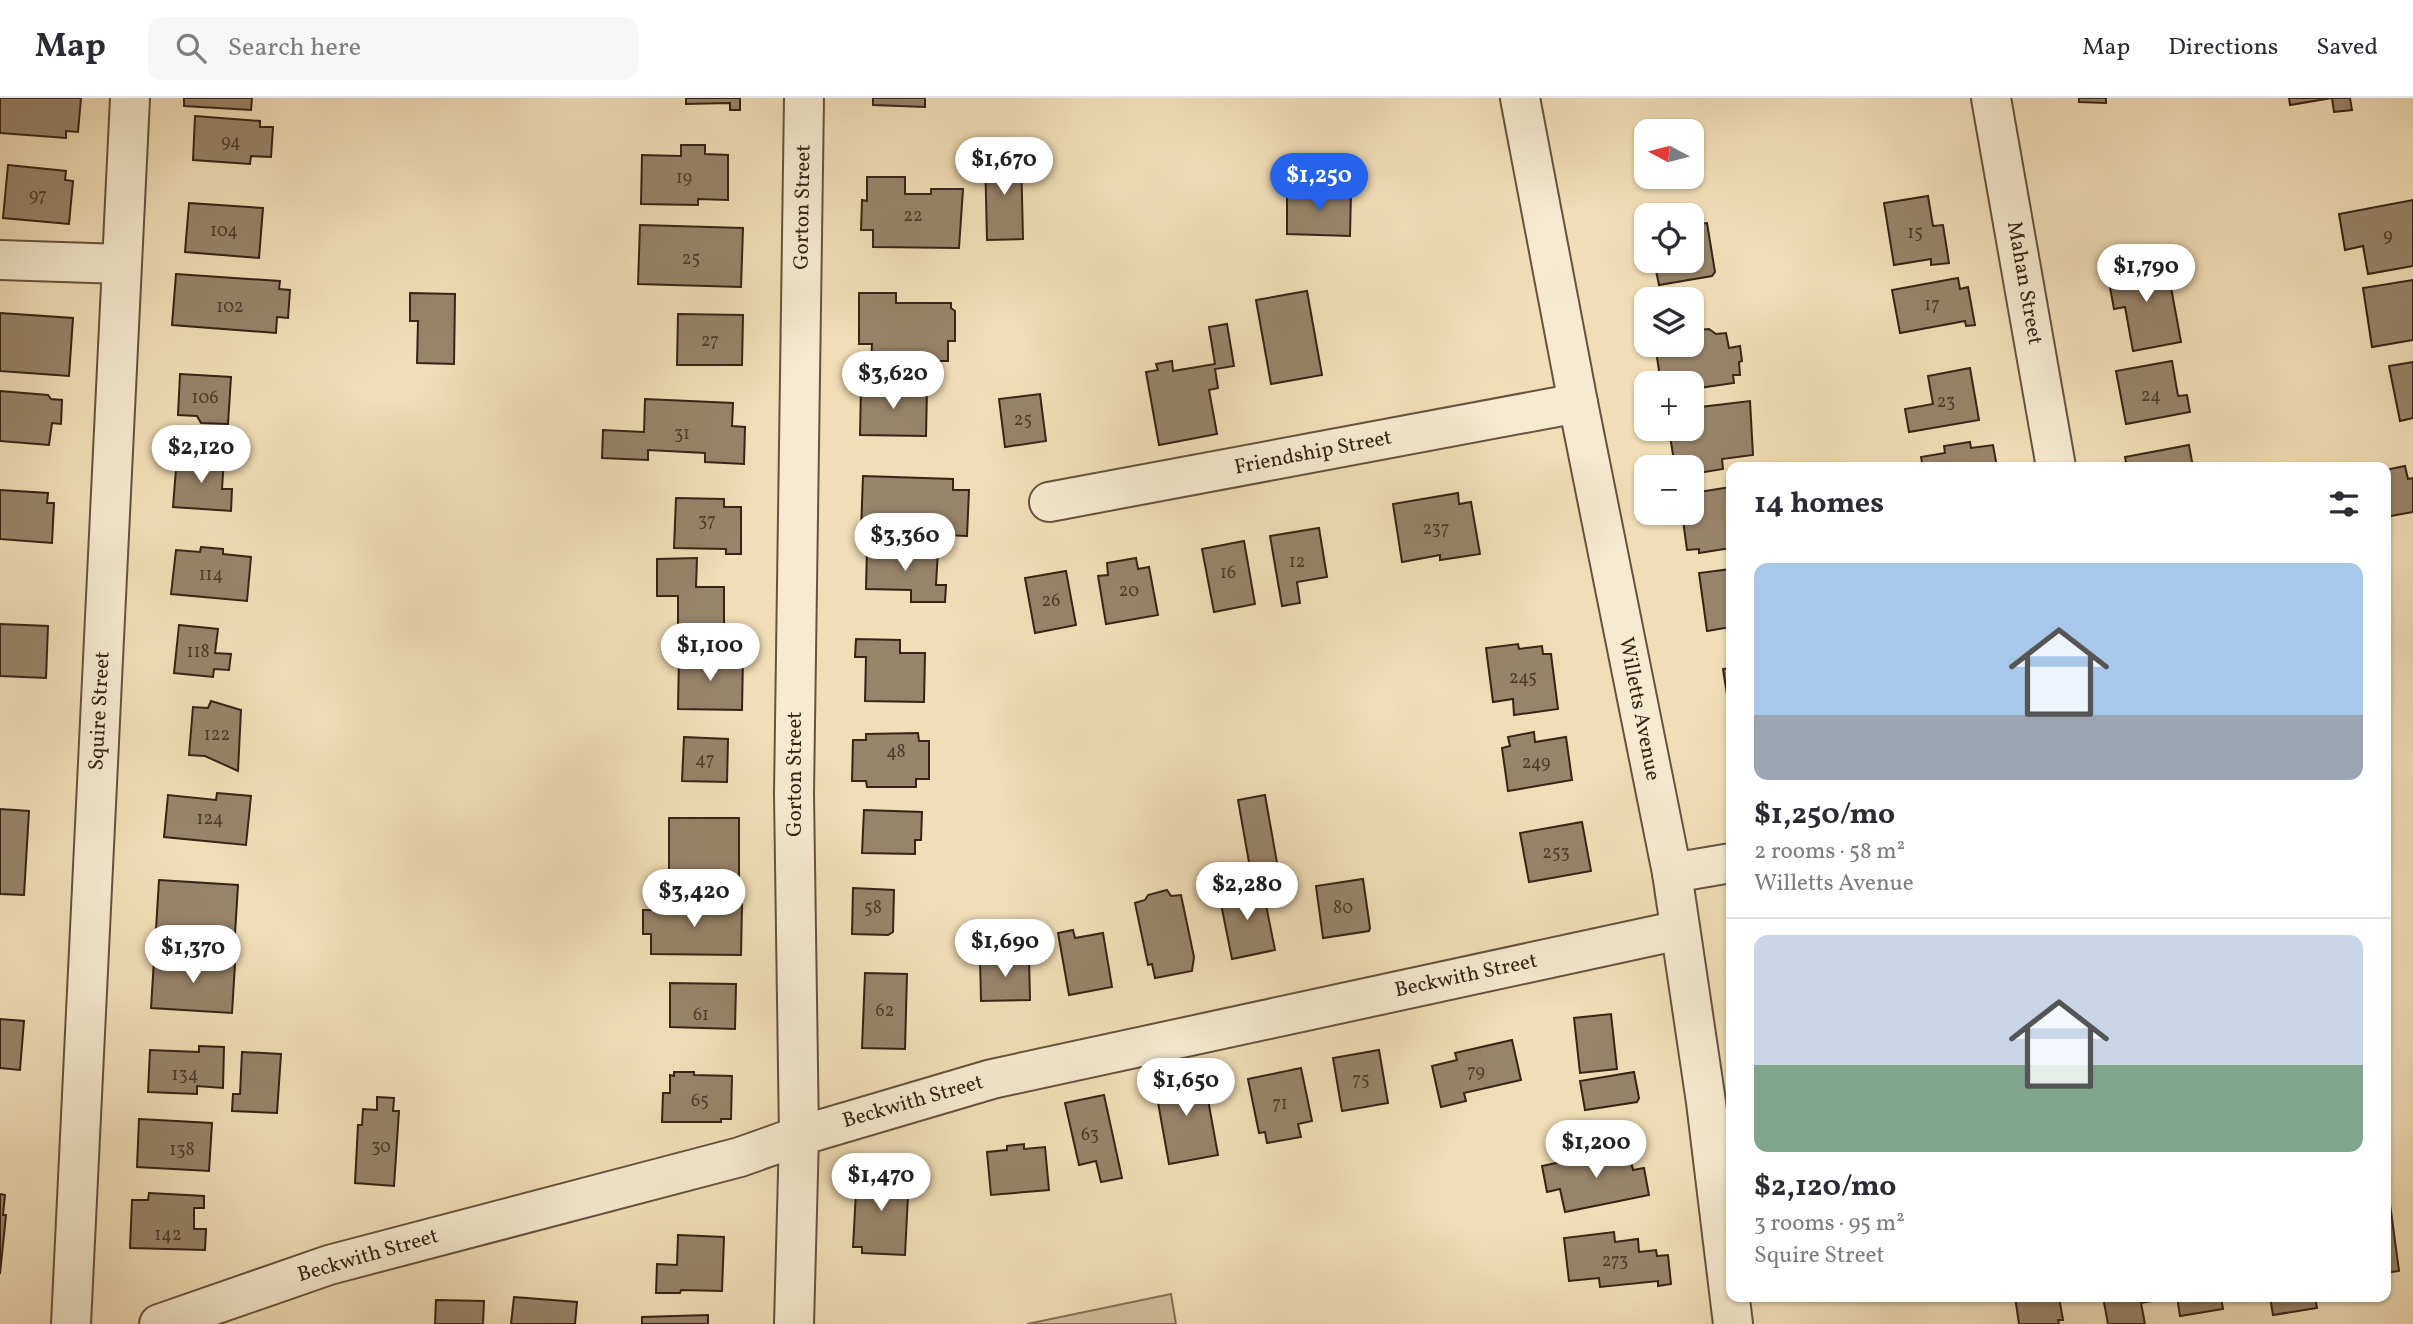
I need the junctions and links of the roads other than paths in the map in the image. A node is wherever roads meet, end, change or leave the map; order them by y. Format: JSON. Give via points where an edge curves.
{"nodes":[{"id":1,"x":130,"y":98,"type":"edge"},
{"id":2,"x":804,"y":98,"type":"edge"},
{"id":3,"x":1520,"y":98,"type":"edge"},
{"id":4,"x":1991,"y":98,"type":"edge"},
{"id":5,"x":0,"y":260,"type":"edge"},
{"id":6,"x":122,"y":264,"type":"junction"},
{"id":7,"x":1578,"y":404,"type":"junction"},
{"id":8,"x":2055,"y":462,"type":"edge"},
{"id":9,"x":1049,"y":502,"type":"dead end"},
{"id":10,"x":1726,"y":864,"type":"edge"},
{"id":11,"x":1672,"y":873,"type":"junction"},
{"id":12,"x":1680,"y":930,"type":"junction"},
{"id":13,"x":799,"y":1136,"type":"junction"},
{"id":14,"x":1726,"y":1266,"type":"edge"},
{"id":15,"x":1730,"y":1302,"type":"edge"},
{"id":16,"x":71,"y":1324,"type":"edge"},
{"id":17,"x":159,"y":1324,"type":"edge"},
{"id":18,"x":794,"y":1324,"type":"edge"},
{"id":19,"x":1733,"y":1324,"type":"edge"}],
"edges":[{"from":1,"to":6,"type":"street","name":"Squire Street"},
{"from":2,"to":13,"type":"street","name":"Gorton Street","via":[[794,794]]},
{"from":3,"to":7,"type":"street","name":"Willetts Avenue"},
{"from":4,"to":8,"type":"street","name":"Mahan Street"},
{"from":5,"to":6,"type":"street"},
{"from":6,"to":16,"type":"street","name":"Squire Street"},
{"from":7,"to":9,"type":"street","name":"Friendship Street"},
{"from":7,"to":11,"type":"street","name":"Willetts Avenue"},
{"from":10,"to":11,"type":"street"},
{"from":11,"to":12,"type":"street","name":"Willetts Avenue"},
{"from":12,"to":13,"type":"street","name":"Beckwith Street","via":[[992,1079]]},
{"from":12,"to":14,"type":"street","name":"Willetts Avenue"},
{"from":13,"to":17,"type":"street","name":"Beckwith Street","via":[[740,1157],[329,1265]]},
{"from":13,"to":18,"type":"street","name":"Gorton Street"},
{"from":15,"to":19,"type":"street","name":"Willetts Avenue"}]}
